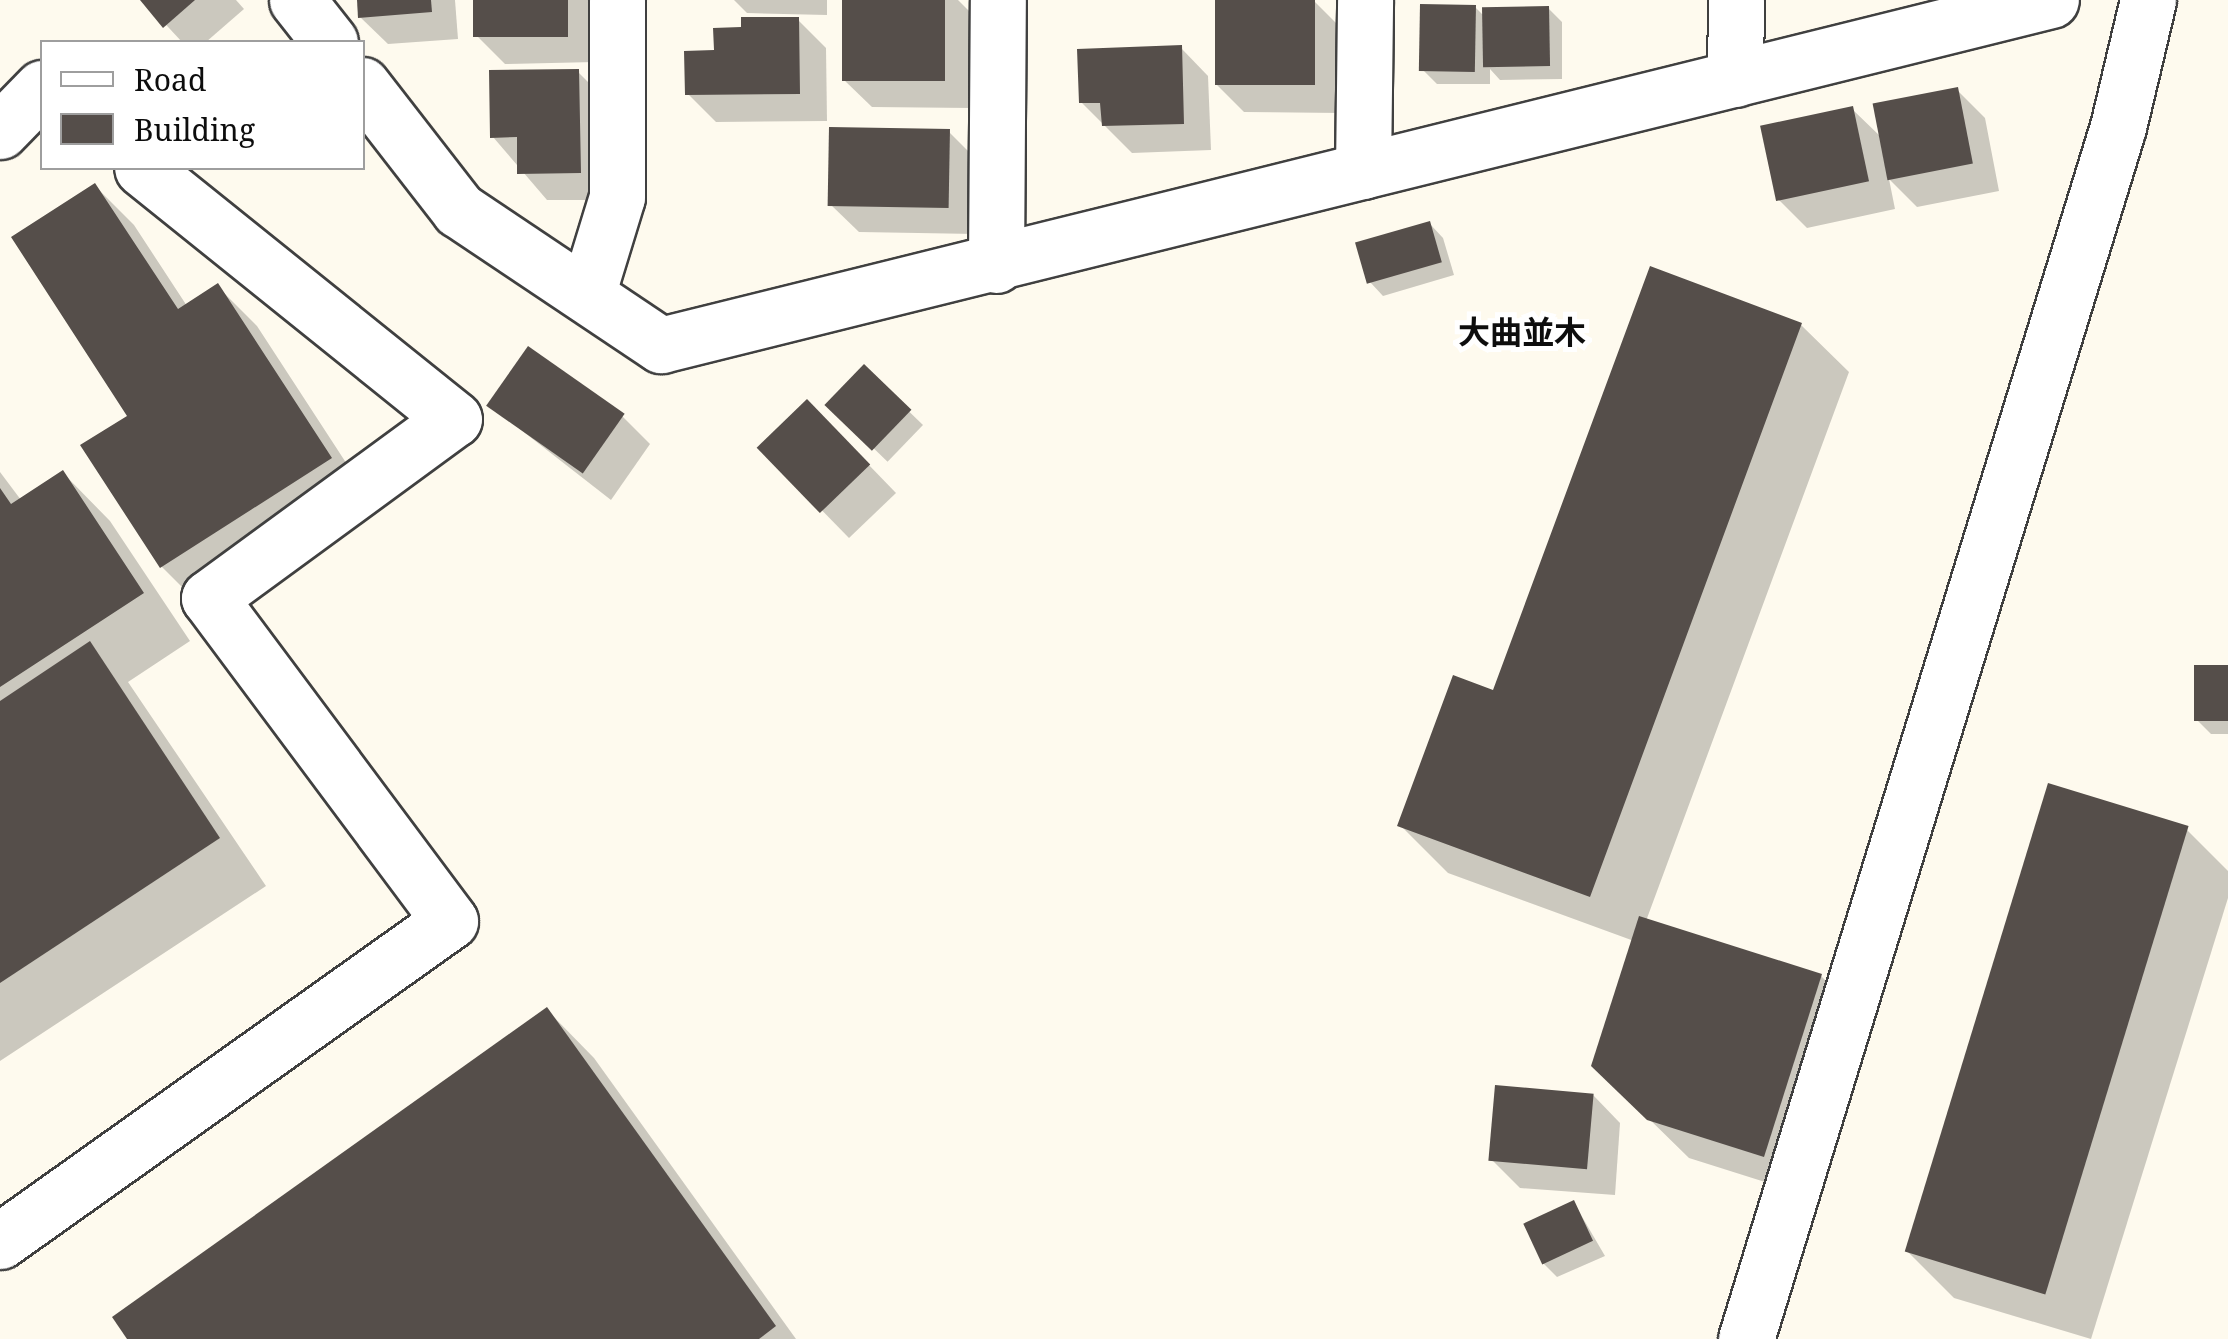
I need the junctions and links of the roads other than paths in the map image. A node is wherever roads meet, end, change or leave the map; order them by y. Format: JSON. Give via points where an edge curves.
{"nodes":[{"id":1,"x":298,"y":0,"type":"edge"},
{"id":2,"x":618,"y":0,"type":"edge"},
{"id":3,"x":998,"y":0,"type":"edge"},
{"id":4,"x":1364,"y":0,"type":"edge"},
{"id":5,"x":1736,"y":0,"type":"edge"},
{"id":6,"x":2052,"y":0,"type":"edge"},
{"id":7,"x":2148,"y":0,"type":"edge"},
{"id":8,"x":328,"y":40,"type":"edge"},
{"id":9,"x":1735,"y":78,"type":"junction"},
{"id":10,"x":365,"y":89,"type":"edge"},
{"id":11,"x":40,"y":90,"type":"edge"},
{"id":12,"x":0,"y":132,"type":"edge"},
{"id":13,"x":144,"y":170,"type":"edge"},
{"id":14,"x":1362,"y":172,"type":"junction"},
{"id":15,"x":996,"y":264,"type":"junction"},
{"id":16,"x":587,"y":295,"type":"junction"},
{"id":17,"x":0,"y":1241,"type":"edge"},
{"id":18,"x":1746,"y":1339,"type":"edge"}],
"edges":[{"from":1,"to":8,"type":"street"},
{"from":2,"to":16,"type":"street","via":[[617,197]]},
{"from":3,"to":15,"type":"street"},
{"from":4,"to":14,"type":"street"},
{"from":5,"to":9,"type":"street"},
{"from":6,"to":9,"type":"street"},
{"from":7,"to":18,"type":"street","via":[[2118,127]]},
{"from":9,"to":14,"type":"street"},
{"from":10,"to":16,"type":"street","via":[[459,210]]},
{"from":11,"to":12,"type":"street"},
{"from":13,"to":17,"type":"street","via":[[454,419],[209,598],[450,921]]},
{"from":14,"to":15,"type":"street"},
{"from":15,"to":16,"type":"street","via":[[662,345]]}]}
